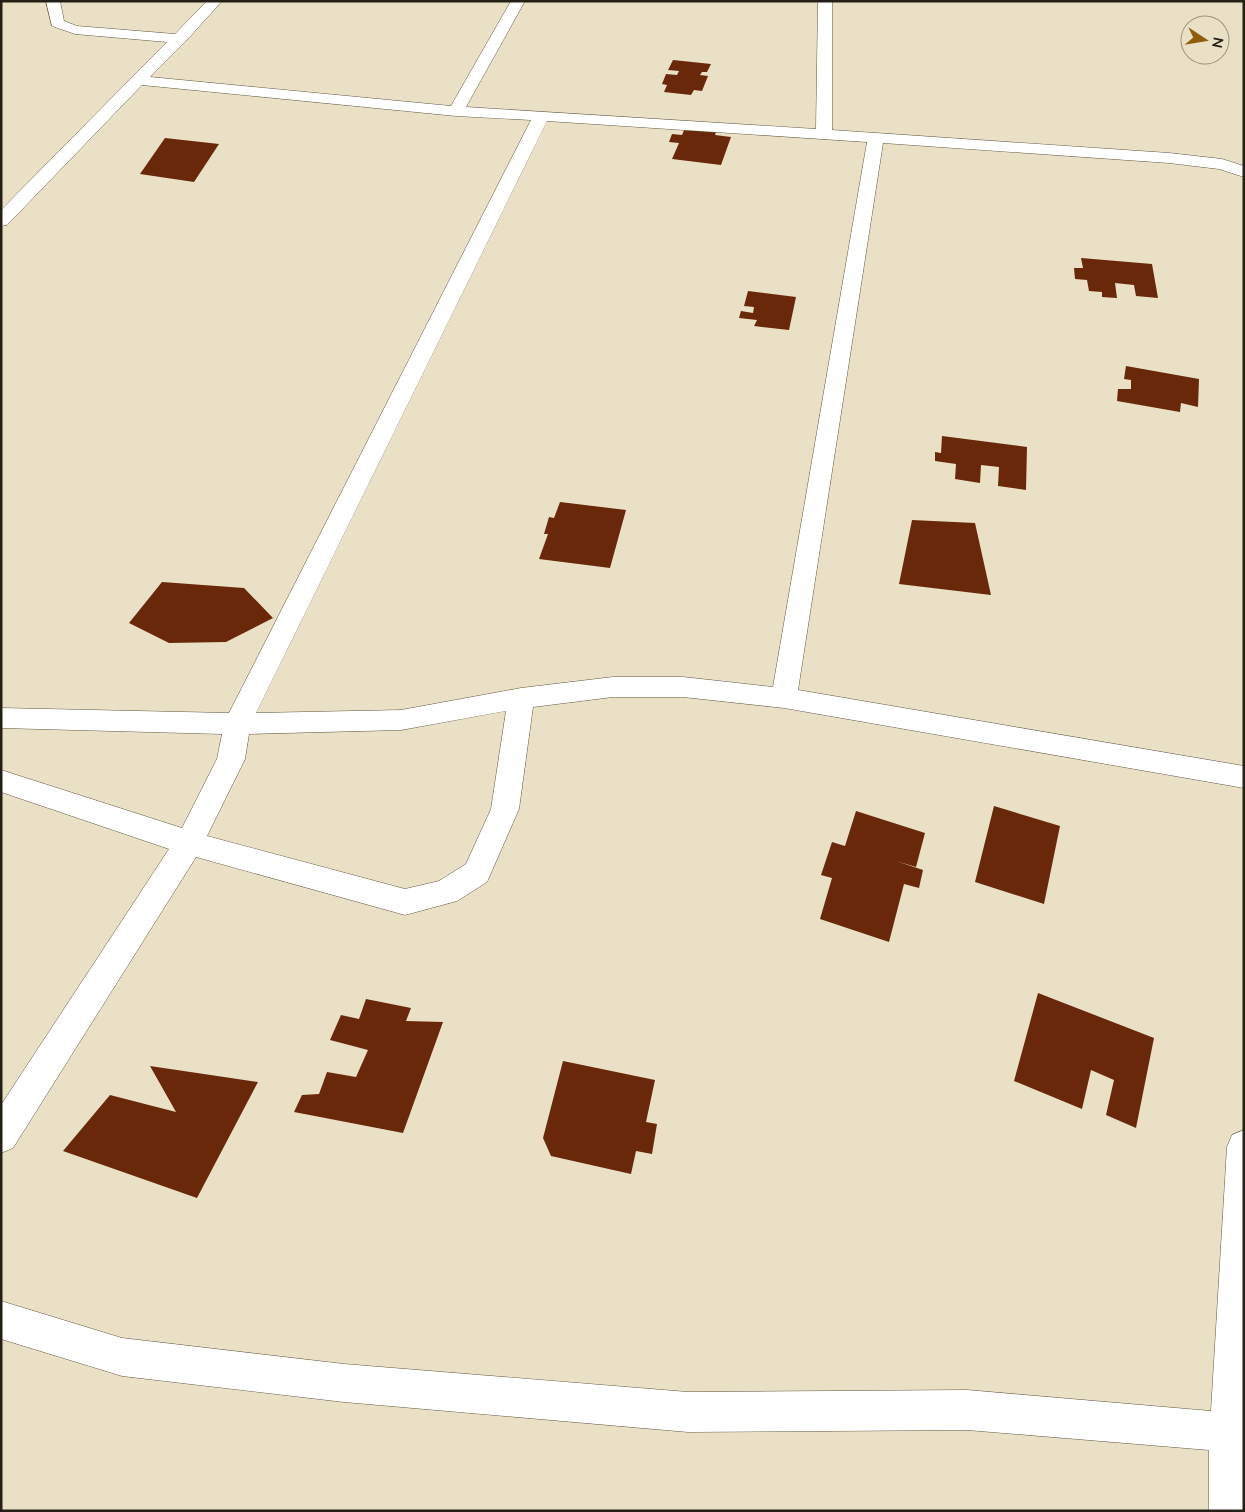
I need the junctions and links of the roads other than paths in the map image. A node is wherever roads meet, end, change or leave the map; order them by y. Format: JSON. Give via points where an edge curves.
{"nodes":[{"id":1,"x":53,"y":1,"type":"edge"},
{"id":2,"x":215,"y":1,"type":"edge"},
{"id":3,"x":518,"y":1,"type":"edge"},
{"id":4,"x":825,"y":1,"type":"edge"},
{"id":5,"x":180,"y":39,"type":"junction"},
{"id":6,"x":137,"y":80,"type":"junction"},
{"id":7,"x":456,"y":111,"type":"junction"},
{"id":8,"x":542,"y":116,"type":"junction"},
{"id":9,"x":824,"y":134,"type":"junction"},
{"id":10,"x":876,"y":138,"type":"junction"},
{"id":11,"x":1244,"y":172,"type":"edge"},
{"id":12,"x":1,"y":221,"type":"edge"},
{"id":13,"x":521,"y":698,"type":"junction"},
{"id":14,"x":784,"y":698,"type":"junction"},
{"id":15,"x":1,"y":718,"type":"edge"},
{"id":16,"x":237,"y":724,"type":"junction"},
{"id":17,"x":1244,"y":777,"type":"edge"},
{"id":18,"x":1,"y":782,"type":"edge"},
{"id":19,"x":189,"y":843,"type":"junction"},
{"id":20,"x":1,"y":1136,"type":"edge"},
{"id":21,"x":1244,"y":1147,"type":"edge"},
{"id":22,"x":1,"y":1320,"type":"edge"},
{"id":23,"x":1229,"y":1432,"type":"junction"},
{"id":24,"x":1229,"y":1511,"type":"edge"}],
"edges":[{"from":1,"to":5,"type":"street","via":[[57,23],[64,27]]},
{"from":2,"to":5,"type":"street"},
{"from":3,"to":7,"type":"street"},
{"from":4,"to":9,"type":"street"},
{"from":5,"to":6,"type":"street"},
{"from":6,"to":7,"type":"street"},
{"from":6,"to":12,"type":"street"},
{"from":7,"to":8,"type":"street"},
{"from":8,"to":9,"type":"street"},
{"from":8,"to":16,"type":"street"},
{"from":9,"to":10,"type":"street"},
{"from":10,"to":11,"type":"street","via":[[1169,158],[1222,164]]},
{"from":10,"to":14,"type":"street"},
{"from":13,"to":14,"type":"street","via":[[613,687],[683,687]]},
{"from":13,"to":16,"type":"street","via":[[401,720]]},
{"from":13,"to":19,"type":"street","via":[[505,809],[478,873],[446,892],[405,902]]},
{"from":14,"to":17,"type":"street"},
{"from":15,"to":16,"type":"street"},
{"from":16,"to":19,"type":"street","via":[[231,759]]},
{"from":18,"to":19,"type":"street"},
{"from":19,"to":20,"type":"street"},
{"from":21,"to":23,"type":"street"},
{"from":22,"to":23,"type":"street","via":[[122,1357],[344,1383],[688,1412],[967,1410]]},
{"from":23,"to":24,"type":"street"}]}
